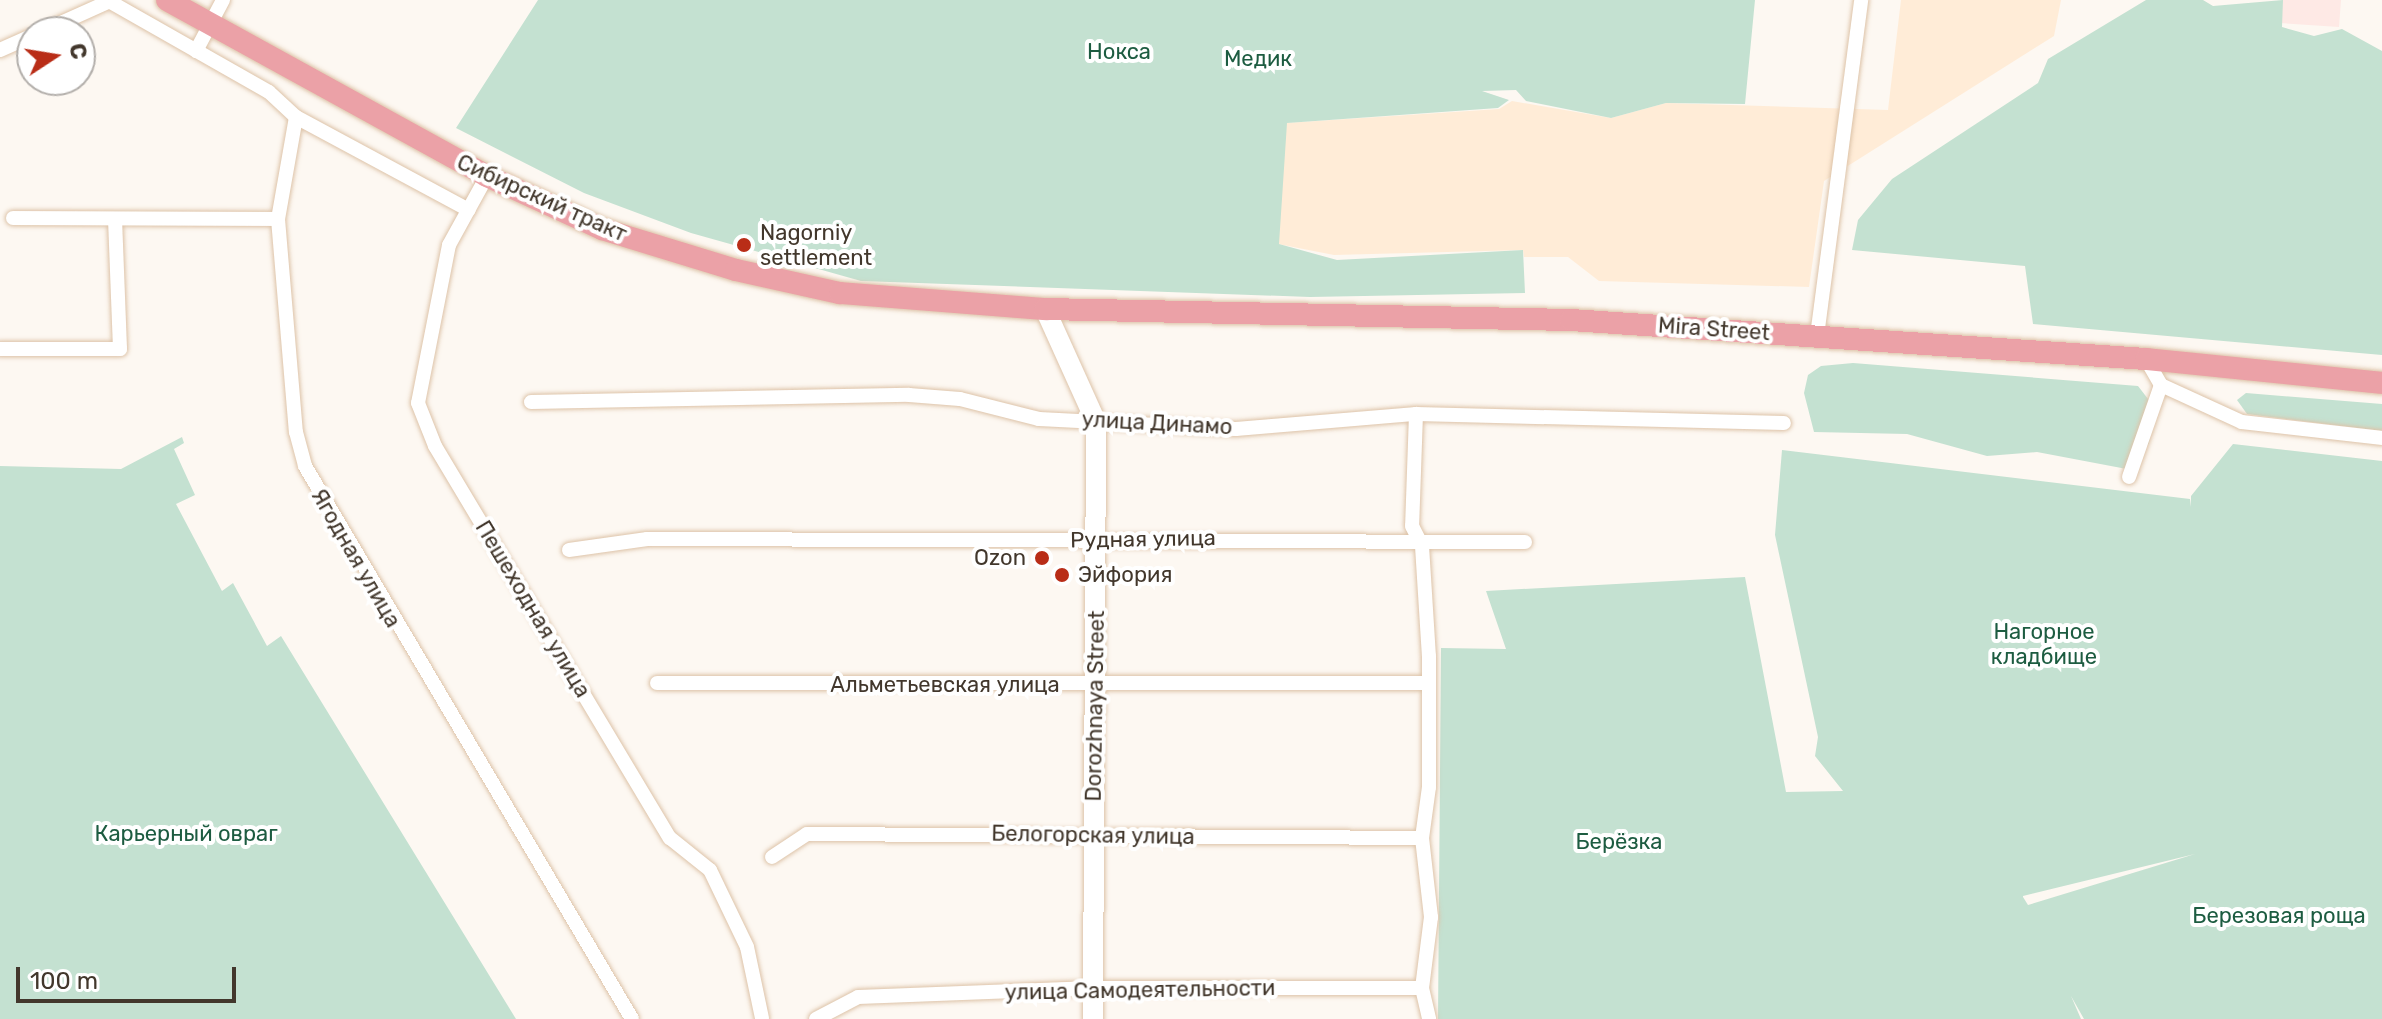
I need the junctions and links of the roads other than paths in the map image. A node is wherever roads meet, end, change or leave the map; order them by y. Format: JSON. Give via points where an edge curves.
{"nodes":[{"id":1,"x":167,"y":0,"type":"edge"},
{"id":2,"x":223,"y":0,"type":"edge"},
{"id":3,"x":1861,"y":0,"type":"edge"},
{"id":4,"x":108,"y":1,"type":"edge"},
{"id":5,"x":76,"y":16,"type":"edge"},
{"id":6,"x":211,"y":27,"type":"junction"},
{"id":7,"x":196,"y":51,"type":"junction"},
{"id":8,"x":296,"y":117,"type":"junction"},
{"id":9,"x":487,"y":176,"type":"junction"},
{"id":10,"x":469,"y":210,"type":"junction"},
{"id":11,"x":13,"y":218,"type":"dead end"},
{"id":12,"x":278,"y":219,"type":"junction"},
{"id":13,"x":115,"y":220,"type":"junction"},
{"id":14,"x":1045,"y":309,"type":"junction"},
{"id":15,"x":1817,"y":336,"type":"junction"},
{"id":16,"x":0,"y":349,"type":"edge"},
{"id":17,"x":2146,"y":359,"type":"junction"},
{"id":18,"x":2382,"y":383,"type":"edge"},
{"id":19,"x":2161,"y":385,"type":"junction"},
{"id":20,"x":531,"y":402,"type":"dead end"},
{"id":21,"x":1416,"y":414,"type":"junction"},
{"id":22,"x":1096,"y":422,"type":"junction"},
{"id":23,"x":1784,"y":423,"type":"dead end"},
{"id":24,"x":2382,"y":438,"type":"edge"},
{"id":25,"x":2129,"y":477,"type":"dead end"},
{"id":26,"x":1100,"y":537,"type":"junction"},
{"id":27,"x":1413,"y":538,"type":"junction"},
{"id":28,"x":1525,"y":542,"type":"dead end"},
{"id":29,"x":569,"y":550,"type":"dead end"},
{"id":30,"x":657,"y":683,"type":"dead end"},
{"id":31,"x":1426,"y":683,"type":"junction"},
{"id":32,"x":1094,"y":686,"type":"junction"},
{"id":33,"x":1092,"y":836,"type":"junction"},
{"id":34,"x":1422,"y":838,"type":"junction"},
{"id":35,"x":772,"y":857,"type":"dead end"},
{"id":36,"x":1093,"y":988,"type":"junction"},
{"id":37,"x":1422,"y":988,"type":"junction"},
{"id":38,"x":632,"y":1019,"type":"edge"},
{"id":39,"x":762,"y":1019,"type":"edge"},
{"id":40,"x":816,"y":1019,"type":"edge"},
{"id":41,"x":1093,"y":1019,"type":"edge"},
{"id":42,"x":1429,"y":1019,"type":"edge"}],
"edges":[{"from":1,"to":6,"type":"main road","name":"Сибирский тракт"},
{"from":2,"to":6,"type":"street"},
{"from":3,"to":15,"type":"street"},
{"from":4,"to":5,"type":"street"},
{"from":4,"to":7,"type":"street"},
{"from":6,"to":7,"type":"street"},
{"from":6,"to":9,"type":"main road","name":"Сибирский тракт"},
{"from":7,"to":8,"type":"street","via":[[269,92]]},
{"from":8,"to":10,"type":"street"},
{"from":8,"to":12,"type":"street","name":"Ягодная улица"},
{"from":9,"to":10,"type":"street","name":"Пешеходная улица"},
{"from":9,"to":14,"type":"main road","name":"Сибирский тракт","via":[[602,229],[736,270],[840,293]]},
{"from":10,"to":39,"type":"street","name":"Пешеходная улица","via":[[449,245],[418,403],[435,446],[670,838],[710,870],[747,947]]},
{"from":11,"to":13,"type":"street"},
{"from":12,"to":13,"type":"street"},
{"from":12,"to":38,"type":"street","name":"Ягодная улица","via":[[296,432],[318,498]]},
{"from":13,"to":16,"type":"street","via":[[120,349]]},
{"from":14,"to":15,"type":"main road","name":"Mira Street","via":[[1571,320]]},
{"from":14,"to":22,"type":"street","name":"Dorozhnaya Street"},
{"from":15,"to":17,"type":"main road","name":"Mira Street"},
{"from":17,"to":18,"type":"main road","name":"Mira Street"},
{"from":17,"to":19,"type":"street"},
{"from":19,"to":24,"type":"street","via":[[2242,422]]},
{"from":19,"to":25,"type":"street"},
{"from":20,"to":22,"type":"street","name":"улица Динамо","via":[[909,395],[960,399],[1039,419]]},
{"from":21,"to":22,"type":"street","name":"улица Динамо","via":[[1236,429]]},
{"from":21,"to":23,"type":"street","name":"улица Динамо"},
{"from":21,"to":27,"type":"street"},
{"from":22,"to":26,"type":"street","name":"Dorozhnaya Street"},
{"from":26,"to":27,"type":"street","name":"Рудная улица"},
{"from":26,"to":29,"type":"street","name":"Рудная улица","via":[[647,539]]},
{"from":26,"to":32,"type":"street","name":"Dorozhnaya Street"},
{"from":27,"to":28,"type":"street","name":"Рудная улица"},
{"from":27,"to":31,"type":"street","via":[[1422,546]]},
{"from":30,"to":32,"type":"street","name":"Альметьевская улица"},
{"from":31,"to":32,"type":"street","name":"Альметьевская улица"},
{"from":31,"to":34,"type":"street","via":[[1429,787]]},
{"from":32,"to":33,"type":"street","name":"Dorozhnaya Street"},
{"from":33,"to":34,"type":"street","name":"Белогорская улица"},
{"from":33,"to":35,"type":"street","name":"Белогорская улица","via":[[807,834]]},
{"from":33,"to":36,"type":"street","name":"Dorozhnaya Street"},
{"from":34,"to":37,"type":"street","via":[[1431,917]]},
{"from":36,"to":37,"type":"street","name":"улица Самодеятельности"},
{"from":36,"to":40,"type":"street","name":"улица Самодеятельности","via":[[858,997]]},
{"from":36,"to":41,"type":"street","name":"Dorozhnaya Street"},
{"from":37,"to":42,"type":"street"}]}
